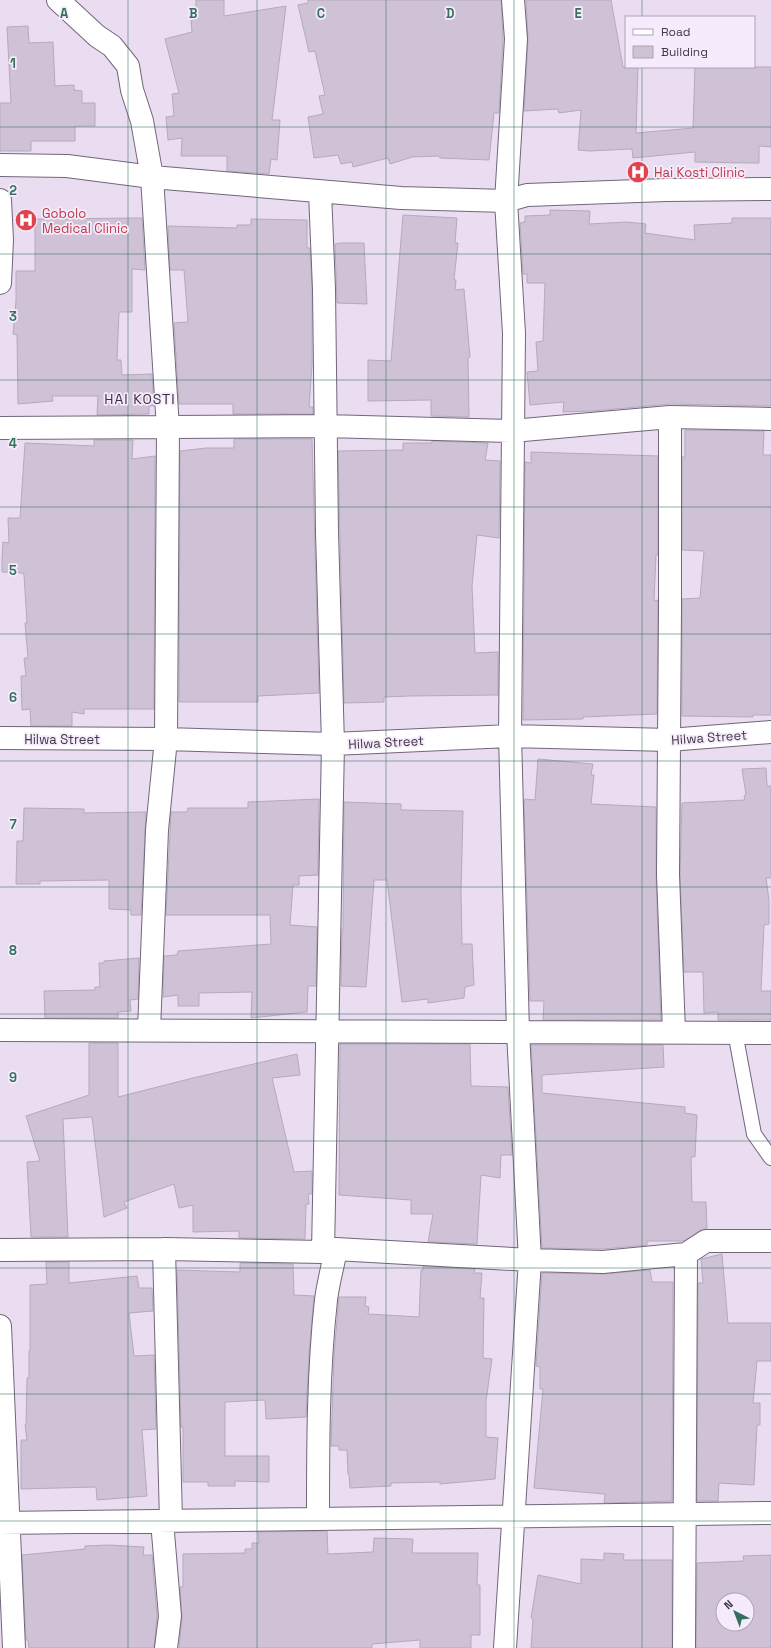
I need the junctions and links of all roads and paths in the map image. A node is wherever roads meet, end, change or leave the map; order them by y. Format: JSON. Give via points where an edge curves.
{"nodes":[{"id":1,"x":58,"y":0,"type":"edge"},
{"id":2,"x":513,"y":0,"type":"edge"},
{"id":3,"x":0,"y":165,"type":"edge"},
{"id":4,"x":152,"y":177,"type":"junction"},
{"id":5,"x":771,"y":190,"type":"edge"},
{"id":6,"x":320,"y":192,"type":"junction"},
{"id":7,"x":0,"y":200,"type":"edge"},
{"id":8,"x":506,"y":201,"type":"junction"},
{"id":9,"x":0,"y":283,"type":"edge"},
{"id":10,"x":670,"y":417,"type":"junction"},
{"id":11,"x":771,"y":419,"type":"edge"},
{"id":12,"x":326,"y":426,"type":"junction"},
{"id":13,"x":0,"y":428,"type":"edge"},
{"id":14,"x":168,"y":428,"type":"junction"},
{"id":15,"x":512,"y":431,"type":"junction"},
{"id":16,"x":771,"y":732,"type":"edge"},
{"id":17,"x":510,"y":736,"type":"junction"},
{"id":18,"x":0,"y":738,"type":"edge"},
{"id":19,"x":166,"y":739,"type":"junction"},
{"id":20,"x":669,"y":740,"type":"junction"},
{"id":21,"x":333,"y":744,"type":"junction"},
{"id":22,"x":0,"y":1030,"type":"edge"},
{"id":23,"x":149,"y":1030,"type":"junction"},
{"id":24,"x":327,"y":1031,"type":"junction"},
{"id":25,"x":518,"y":1032,"type":"junction"},
{"id":26,"x":674,"y":1032,"type":"junction"},
{"id":27,"x":735,"y":1032,"type":"junction"},
{"id":28,"x":771,"y":1033,"type":"edge"},
{"id":29,"x":771,"y":1158,"type":"edge"},
{"id":30,"x":771,"y":1241,"type":"edge"},
{"id":31,"x":164,"y":1249,"type":"junction"},
{"id":32,"x":0,"y":1250,"type":"edge"},
{"id":33,"x":329,"y":1250,"type":"junction"},
{"id":34,"x":686,"y":1254,"type":"junction"},
{"id":35,"x":530,"y":1260,"type":"junction"},
{"id":36,"x":0,"y":1326,"type":"edge"},
{"id":37,"x":771,"y":1513,"type":"edge"},
{"id":38,"x":685,"y":1514,"type":"junction"},
{"id":39,"x":514,"y":1516,"type":"junction"},
{"id":40,"x":318,"y":1519,"type":"junction"},
{"id":41,"x":166,"y":1521,"type":"junction"},
{"id":42,"x":4,"y":1523,"type":"edge"},
{"id":43,"x":14,"y":1648,"type":"edge"},
{"id":44,"x":166,"y":1648,"type":"edge"},
{"id":45,"x":505,"y":1648,"type":"edge"},
{"id":46,"x":684,"y":1648,"type":"edge"}],
"edges":[{"from":1,"to":4,"type":"street","via":[[97,36],[112,46],[128,66],[132,90],[142,121]]},
{"from":2,"to":8,"type":"street","via":[[516,39]]},
{"from":3,"to":4,"type":"street","via":[[67,166]]},
{"from":4,"to":6,"type":"street"},
{"from":4,"to":14,"type":"street"},
{"from":5,"to":8,"type":"street","via":[[666,190],[527,195]]},
{"from":6,"to":8,"type":"street","via":[[400,198]]},
{"from":6,"to":12,"type":"street"},
{"from":7,"to":9,"type":"street"},
{"from":8,"to":15,"type":"street","via":[[514,333]]},
{"from":10,"to":11,"type":"street"},
{"from":10,"to":15,"type":"street"},
{"from":10,"to":20,"type":"street"},
{"from":12,"to":14,"type":"street"},
{"from":12,"to":15,"type":"street"},
{"from":12,"to":21,"type":"street"},
{"from":13,"to":14,"type":"street"},
{"from":14,"to":19,"type":"street"},
{"from":15,"to":17,"type":"street"},
{"from":16,"to":20,"type":"street","name":"Hilwa Street"},
{"from":17,"to":20,"type":"street","name":"Hilwa Street"},
{"from":17,"to":21,"type":"street","name":"Hilwa Street"},
{"from":17,"to":25,"type":"street"},
{"from":18,"to":19,"type":"street","name":"Hilwa Street"},
{"from":19,"to":21,"type":"street","name":"Hilwa Street"},
{"from":19,"to":23,"type":"street","via":[[157,830]]},
{"from":20,"to":26,"type":"street","via":[[668,875]]},
{"from":21,"to":24,"type":"street"},
{"from":22,"to":23,"type":"street"},
{"from":23,"to":24,"type":"street"},
{"from":24,"to":25,"type":"street"},
{"from":24,"to":33,"type":"street"},
{"from":25,"to":26,"type":"street"},
{"from":25,"to":35,"type":"street"},
{"from":26,"to":27,"type":"street"},
{"from":27,"to":28,"type":"street"},
{"from":27,"to":29,"type":"lane","via":[[754,1134]]},
{"from":30,"to":34,"type":"street","via":[[706,1241]]},
{"from":31,"to":32,"type":"street"},
{"from":31,"to":33,"type":"street"},
{"from":31,"to":41,"type":"street"},
{"from":33,"to":35,"type":"street"},
{"from":33,"to":40,"type":"street","via":[[322,1358]]},
{"from":34,"to":35,"type":"street","via":[[603,1262]]},
{"from":34,"to":38,"type":"street"},
{"from":35,"to":39,"type":"street"},
{"from":36,"to":42,"type":"street"},
{"from":37,"to":38,"type":"street"},
{"from":38,"to":39,"type":"street"},
{"from":38,"to":46,"type":"street"},
{"from":39,"to":40,"type":"street"},
{"from":39,"to":45,"type":"street"},
{"from":40,"to":41,"type":"street"},
{"from":41,"to":42,"type":"street"},
{"from":41,"to":44,"type":"street","via":[[170,1616]]},
{"from":42,"to":43,"type":"street"}]}
